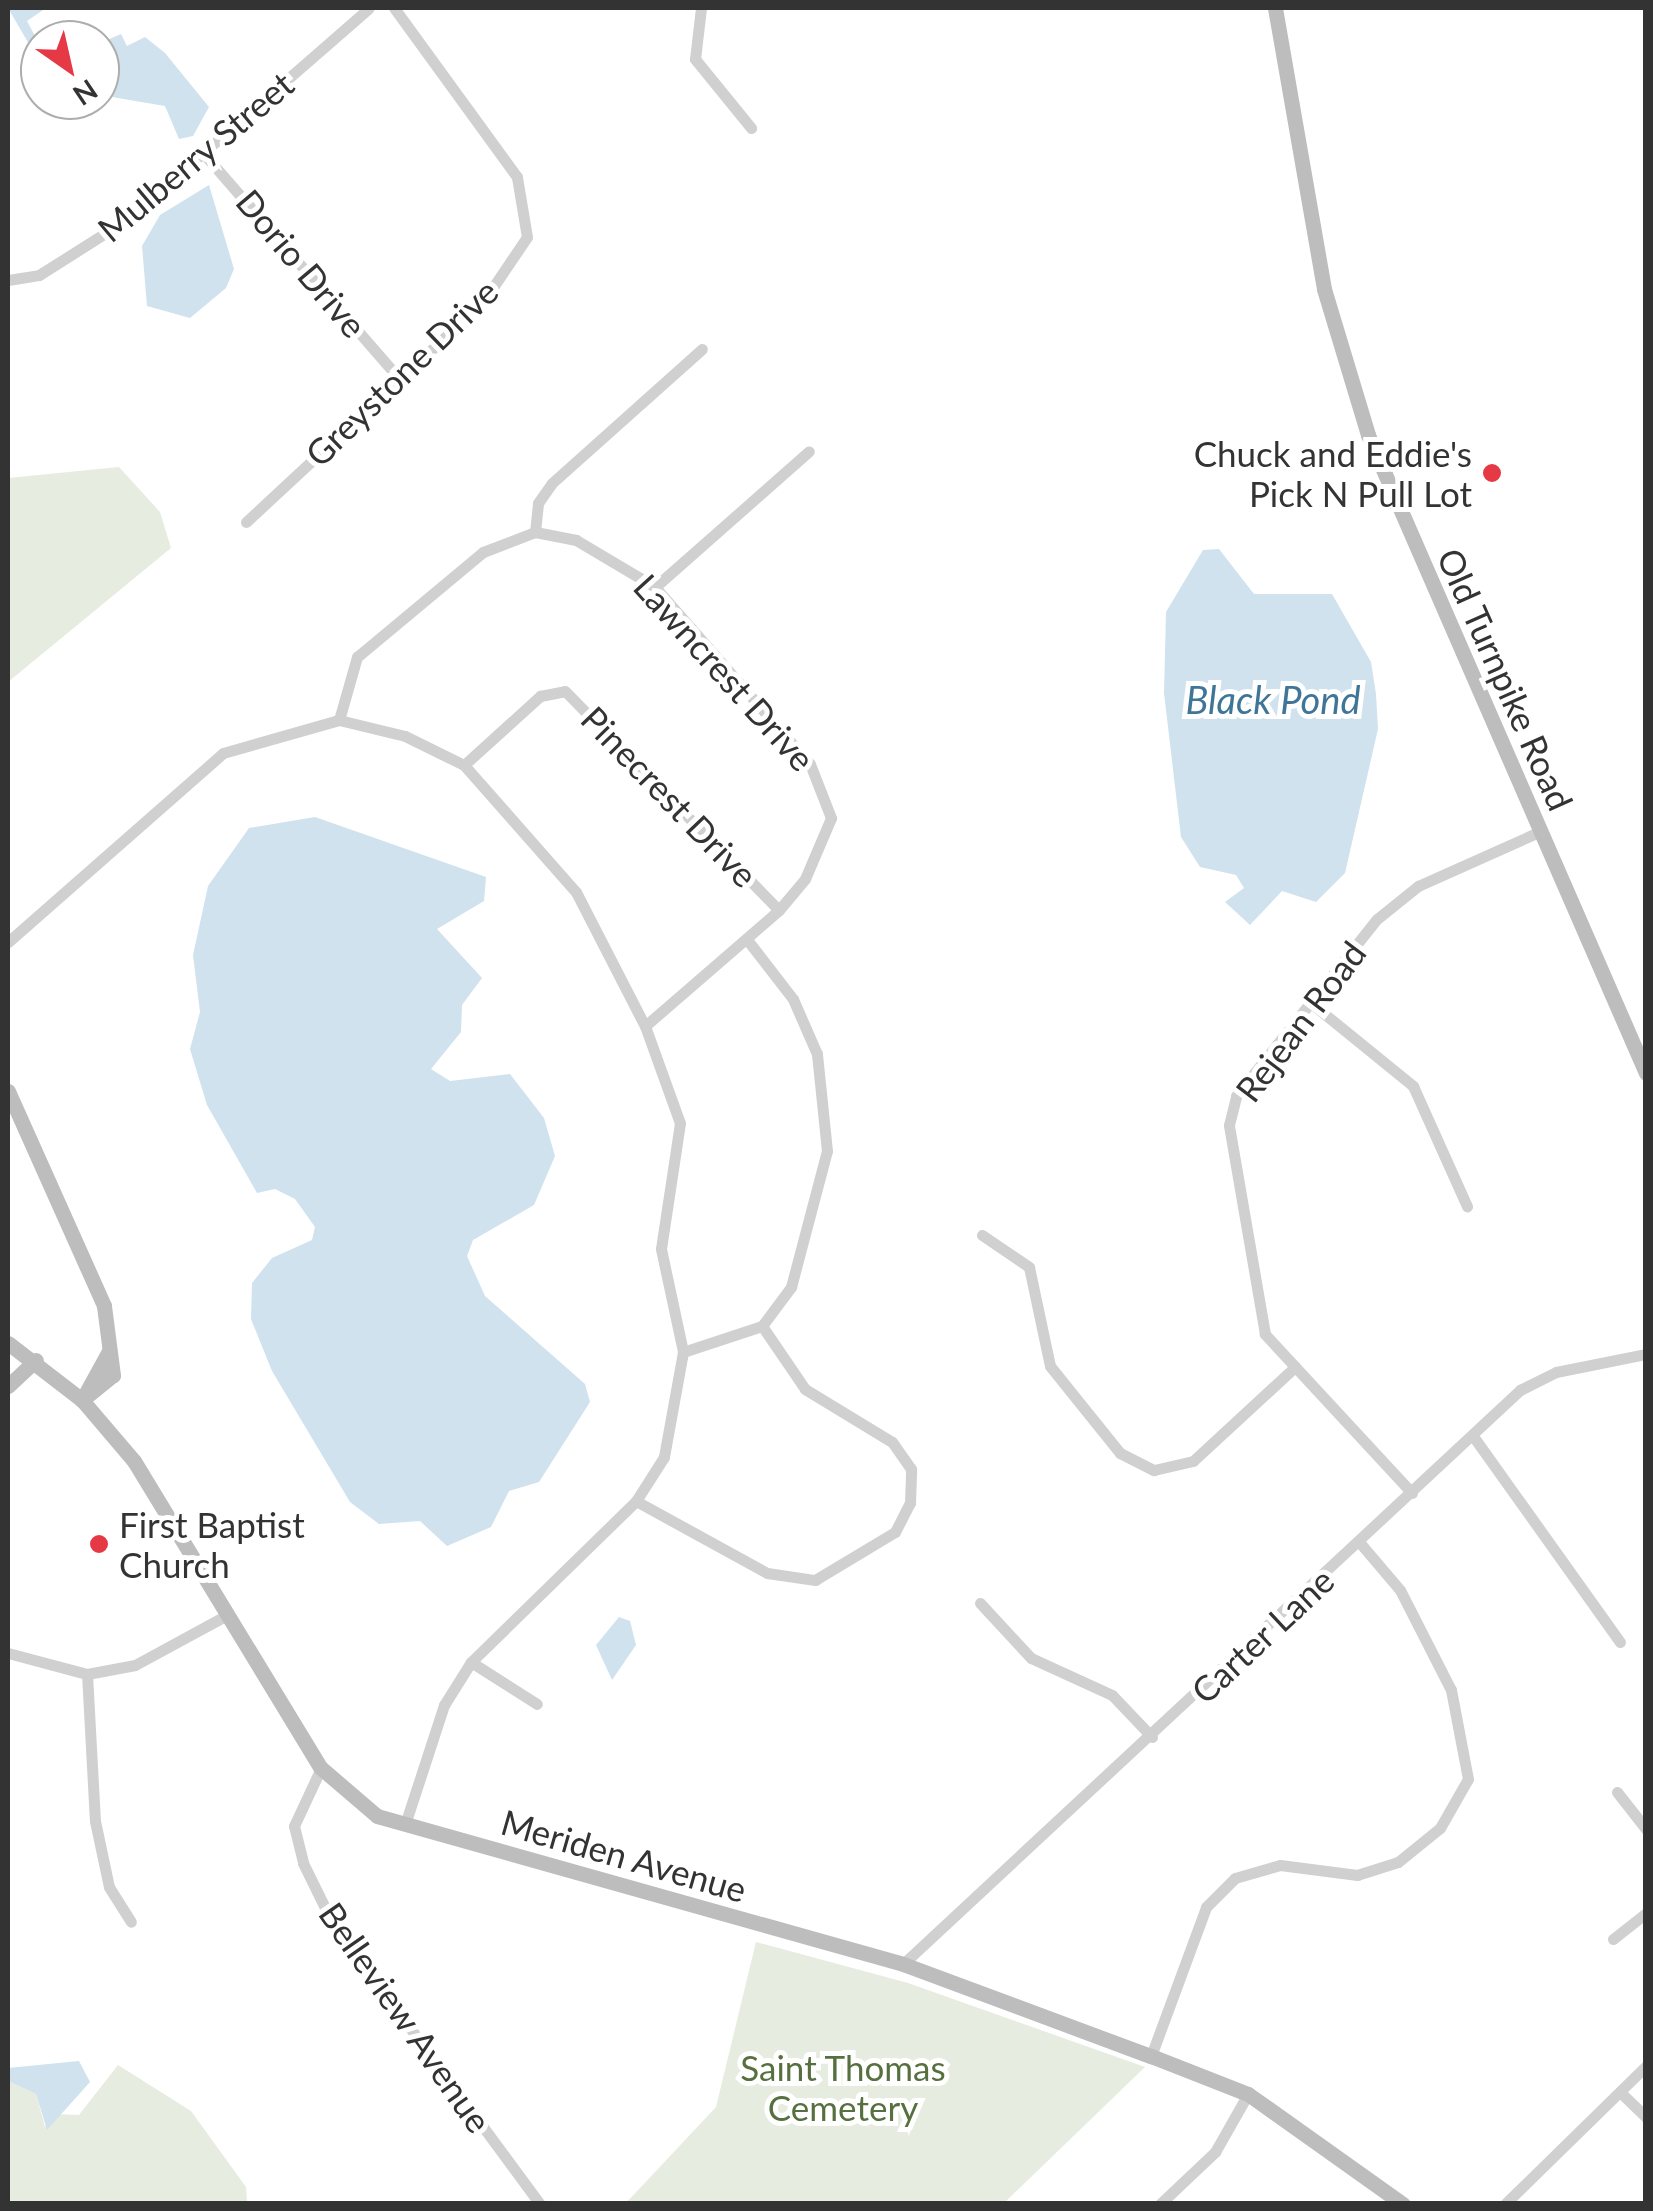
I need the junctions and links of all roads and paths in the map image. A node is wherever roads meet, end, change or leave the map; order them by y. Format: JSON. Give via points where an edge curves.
{"nodes":[{"id":1,"x":369,"y":8,"type":"edge"},
{"id":2,"x":394,"y":8,"type":"edge"},
{"id":3,"x":701,"y":8,"type":"edge"},
{"id":4,"x":1275,"y":8,"type":"edge"},
{"id":5,"x":752,"y":128,"type":"dead end"},
{"id":6,"x":204,"y":154,"type":"junction"},
{"id":7,"x":8,"y":280,"type":"edge"},
{"id":8,"x":702,"y":350,"type":"dead end"},
{"id":9,"x":396,"y":375,"type":"junction"},
{"id":10,"x":809,"y":451,"type":"dead end"},
{"id":11,"x":246,"y":522,"type":"dead end"},
{"id":12,"x":536,"y":532,"type":"junction"},
{"id":13,"x":655,"y":588,"type":"junction"},
{"id":14,"x":338,"y":720,"type":"junction"},
{"id":15,"x":464,"y":765,"type":"junction"},
{"id":16,"x":1541,"y":831,"type":"junction"},
{"id":17,"x":779,"y":910,"type":"junction"},
{"id":18,"x":8,"y":942,"type":"edge"},
{"id":19,"x":749,"y":942,"type":"junction"},
{"id":20,"x":1311,"y":1002,"type":"junction"},
{"id":21,"x":645,"y":1026,"type":"junction"},
{"id":22,"x":1646,"y":1073,"type":"edge"},
{"id":23,"x":8,"y":1092,"type":"edge"},
{"id":24,"x":1467,"y":1206,"type":"dead end"},
{"id":25,"x":982,"y":1235,"type":"dead end"},
{"id":26,"x":762,"y":1326,"type":"junction"},
{"id":27,"x":8,"y":1343,"type":"edge"},
{"id":28,"x":683,"y":1352,"type":"junction"},
{"id":29,"x":1646,"y":1354,"type":"edge"},
{"id":30,"x":36,"y":1360,"type":"junction"},
{"id":31,"x":1295,"y":1367,"type":"junction"},
{"id":32,"x":8,"y":1386,"type":"edge"},
{"id":33,"x":82,"y":1400,"type":"junction"},
{"id":34,"x":1472,"y":1436,"type":"junction"},
{"id":35,"x":1412,"y":1493,"type":"junction"},
{"id":36,"x":636,"y":1501,"type":"junction"},
{"id":37,"x":1360,"y":1543,"type":"junction"},
{"id":38,"x":980,"y":1603,"type":"dead end"},
{"id":39,"x":226,"y":1615,"type":"junction"},
{"id":40,"x":1620,"y":1642,"type":"dead end"},
{"id":41,"x":8,"y":1653,"type":"edge"},
{"id":42,"x":471,"y":1662,"type":"junction"},
{"id":43,"x":87,"y":1674,"type":"junction"},
{"id":44,"x":538,"y":1704,"type":"dead end"},
{"id":45,"x":1152,"y":1737,"type":"junction"},
{"id":46,"x":321,"y":1768,"type":"junction"},
{"id":47,"x":1617,"y":1792,"type":"dead end"},
{"id":48,"x":405,"y":1824,"type":"junction"},
{"id":49,"x":1646,"y":1829,"type":"edge"},
{"id":50,"x":1646,"y":1914,"type":"edge"},
{"id":51,"x":131,"y":1922,"type":"dead end"},
{"id":52,"x":1613,"y":1939,"type":"dead end"},
{"id":53,"x":903,"y":1964,"type":"junction"},
{"id":54,"x":1152,"y":2056,"type":"junction"},
{"id":55,"x":1646,"y":2066,"type":"edge"},
{"id":56,"x":1620,"y":2092,"type":"junction"},
{"id":57,"x":1248,"y":2094,"type":"junction"},
{"id":58,"x":1646,"y":2117,"type":"edge"},
{"id":59,"x":540,"y":2204,"type":"edge"},
{"id":60,"x":1160,"y":2204,"type":"edge"},
{"id":61,"x":1403,"y":2204,"type":"edge"},
{"id":62,"x":1505,"y":2204,"type":"edge"}],
"edges":[{"from":1,"to":6,"type":"street","name":"Mulberry Street"},
{"from":2,"to":9,"type":"street","name":"Greystone Drive","via":[[517,177],[527,237],[483,302]]},
{"from":3,"to":5,"type":"street","via":[[695,60]]},
{"from":4,"to":16,"type":"main road","name":"Old Turnpike Road","via":[[1324,289],[1368,435]]},
{"from":6,"to":7,"type":"street","name":"Mulberry Street","via":[[83,249]]},
{"from":6,"to":9,"type":"street","name":"Dorio Drive"},
{"from":8,"to":12,"type":"street","via":[[552,483],[538,503]]},
{"from":9,"to":11,"type":"street","name":"Greystone Drive"},
{"from":10,"to":13,"type":"street"},
{"from":12,"to":13,"type":"street","name":"Lawncrest Drive","via":[[620,560]]},
{"from":12,"to":14,"type":"street","via":[[460,568],[357,657]]},
{"from":13,"to":17,"type":"street","name":"Lawncrest Drive","via":[[810,764],[831,800],[828,834]]},
{"from":14,"to":15,"type":"street","via":[[405,736]]},
{"from":14,"to":18,"type":"street","via":[[223,754]]},
{"from":15,"to":17,"type":"street","name":"Pinecrest Drive","via":[[540,696],[565,691]]},
{"from":15,"to":21,"type":"street","via":[[576,892]]},
{"from":16,"to":20,"type":"street","name":"Rejean Road","via":[[1418,886],[1378,918]]},
{"from":16,"to":22,"type":"main road","name":"Old Turnpike Road"},
{"from":17,"to":19,"type":"street","name":"Lawncrest Drive"},
{"from":19,"to":21,"type":"street","name":"Lawncrest Drive"},
{"from":19,"to":26,"type":"street","via":[[800,1012],[826,1096],[811,1227],[791,1287]]},
{"from":20,"to":24,"type":"street","via":[[1413,1086]]},
{"from":20,"to":31,"type":"street","name":"Rejean Road","via":[[1236,1096],[1229,1125],[1256,1306],[1265,1334]]},
{"from":21,"to":28,"type":"street","via":[[680,1124],[661,1249]]},
{"from":23,"to":33,"type":"main road","via":[[74,1222],[104,1306],[110,1351]]},
{"from":25,"to":31,"type":"street","via":[[1029,1267],[1050,1366],[1120,1453],[1154,1470],[1193,1460]]},
{"from":26,"to":28,"type":"street"},
{"from":26,"to":36,"type":"street","via":[[804,1389],[892,1442],[911,1469],[910,1503],[895,1532],[815,1580],[767,1573]]},
{"from":27,"to":30,"type":"main road","name":"Meriden Avenue"},
{"from":28,"to":36,"type":"street","via":[[664,1457]]},
{"from":29,"to":34,"type":"street","name":"Carter Lane","via":[[1556,1372],[1520,1390]]},
{"from":30,"to":32,"type":"main road"},
{"from":30,"to":33,"type":"main road","name":"Meriden Avenue"},
{"from":31,"to":35,"type":"street","name":"Rejean Road"},
{"from":33,"to":39,"type":"main road","name":"Meriden Avenue","via":[[134,1461]]},
{"from":34,"to":35,"type":"street","name":"Carter Lane"},
{"from":34,"to":40,"type":"street"},
{"from":35,"to":37,"type":"street","name":"Carter Lane"},
{"from":36,"to":42,"type":"street"},
{"from":37,"to":45,"type":"street","name":"Carter Lane"},
{"from":37,"to":54,"type":"street","via":[[1400,1590],[1451,1690],[1468,1779],[1440,1828],[1398,1862],[1357,1875],[1280,1865],[1235,1878],[1206,1907]]},
{"from":38,"to":45,"type":"street","via":[[1031,1658],[1112,1695]]},
{"from":39,"to":43,"type":"street","via":[[135,1665]]},
{"from":39,"to":46,"type":"main road","name":"Meriden Avenue"},
{"from":41,"to":43,"type":"street"},
{"from":42,"to":44,"type":"street"},
{"from":42,"to":48,"type":"street","via":[[444,1705]]},
{"from":43,"to":51,"type":"street","via":[[95,1821],[109,1887]]},
{"from":45,"to":53,"type":"street","name":"Carter Lane"},
{"from":46,"to":48,"type":"main road","name":"Meriden Avenue","via":[[345,1794]]},
{"from":46,"to":59,"type":"street","name":"Belleview Avenue","via":[[294,1826],[332,1922]]},
{"from":47,"to":49,"type":"street"},
{"from":48,"to":53,"type":"main road","name":"Meriden Avenue"},
{"from":50,"to":52,"type":"street"},
{"from":53,"to":54,"type":"main road","name":"Meriden Avenue"},
{"from":54,"to":57,"type":"main road","name":"Meriden Avenue"},
{"from":55,"to":56,"type":"street"},
{"from":56,"to":58,"type":"street"},
{"from":56,"to":62,"type":"street"},
{"from":57,"to":60,"type":"street","via":[[1214,2152]]},
{"from":57,"to":61,"type":"main road","name":"Meriden Avenue"}]}
